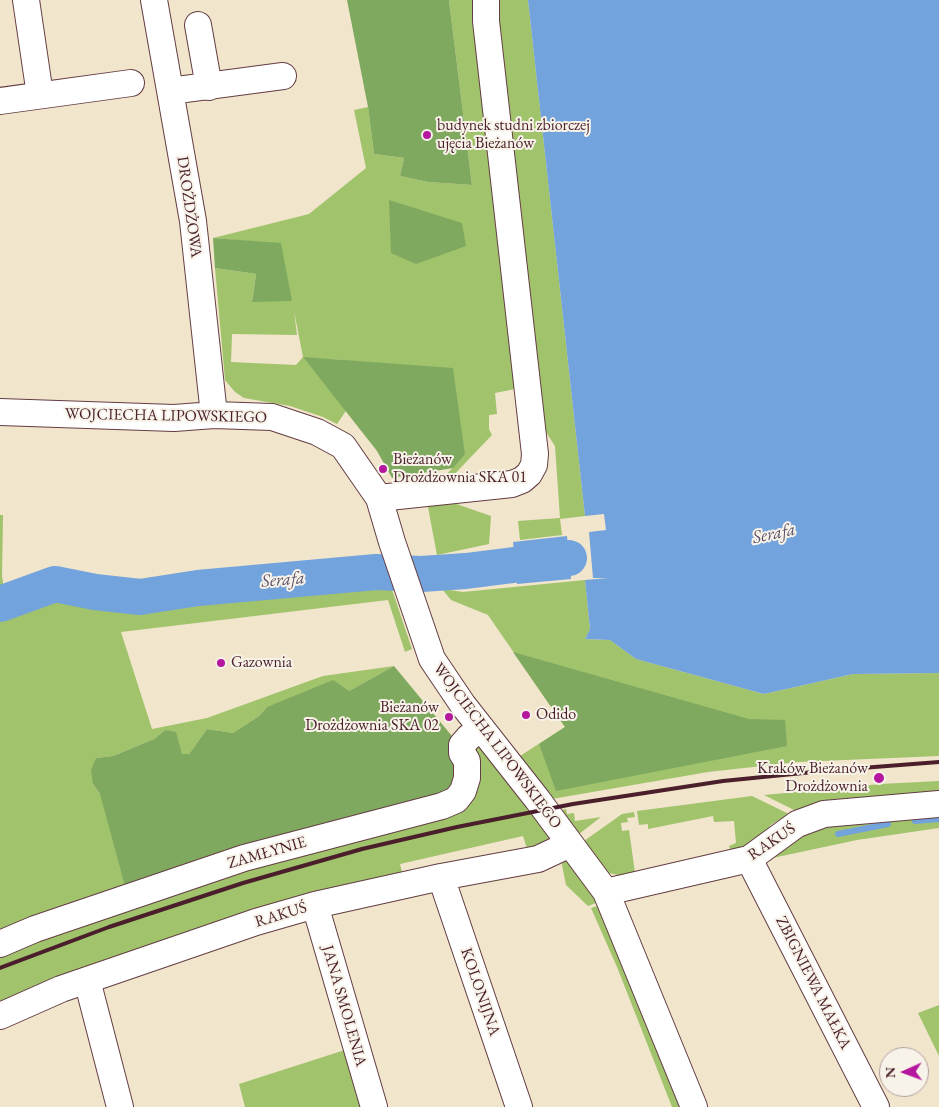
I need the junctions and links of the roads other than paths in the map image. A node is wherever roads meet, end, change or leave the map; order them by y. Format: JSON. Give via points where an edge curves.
{"nodes":[{"id":1,"x":26,"y":0,"type":"edge"},
{"id":2,"x":154,"y":0,"type":"edge"},
{"id":3,"x":486,"y":0,"type":"edge"},
{"id":4,"x":198,"y":25,"type":"dead end"},
{"id":5,"x":283,"y":76,"type":"dead end"},
{"id":6,"x":131,"y":82,"type":"dead end"},
{"id":7,"x":209,"y":87,"type":"junction"},
{"id":8,"x":170,"y":91,"type":"junction"},
{"id":9,"x":40,"y":95,"type":"junction"},
{"id":10,"x":0,"y":101,"type":"edge"},
{"id":11,"x":0,"y":412,"type":"edge"},
{"id":12,"x":214,"y":415,"type":"junction"},
{"id":13,"x":380,"y":498,"type":"junction"},
{"id":14,"x":482,"y":728,"type":"junction"},
{"id":15,"x":939,"y":804,"type":"edge"},
{"id":16,"x":570,"y":844,"type":"junction"},
{"id":17,"x":749,"y":859,"type":"junction"},
{"id":18,"x":441,"y":877,"type":"junction"},
{"id":19,"x":606,"y":892,"type":"junction"},
{"id":20,"x":315,"y":905,"type":"junction"},
{"id":21,"x":0,"y":944,"type":"edge"},
{"id":22,"x":87,"y":980,"type":"junction"},
{"id":23,"x":0,"y":1016,"type":"edge"},
{"id":24,"x":120,"y":1107,"type":"edge"},
{"id":25,"x":374,"y":1107,"type":"edge"},
{"id":26,"x":519,"y":1107,"type":"edge"},
{"id":27,"x":694,"y":1107,"type":"edge"},
{"id":28,"x":876,"y":1107,"type":"edge"}],
"edges":[{"from":1,"to":9,"type":"street"},
{"from":2,"to":8,"type":"street","name":"DROŻDŻOWA"},
{"from":3,"to":13,"type":"street","via":[[534,465],[529,474],[512,484]]},
{"from":4,"to":7,"type":"street"},
{"from":5,"to":7,"type":"street"},
{"from":6,"to":9,"type":"street"},
{"from":7,"to":8,"type":"street"},
{"from":8,"to":12,"type":"street","name":"DROŻDŻOWA","via":[[193,221]]},
{"from":9,"to":10,"type":"street"},
{"from":11,"to":12,"type":"street","name":"WOJCIECHA LIPOWSKIEGO","via":[[174,418]]},
{"from":12,"to":13,"type":"street","name":"WOJCIECHA LIPOWSKIEGO","via":[[272,417],[317,432],[343,446]]},
{"from":13,"to":14,"type":"street","name":"WOJCIECHA LIPOWSKIEGO","via":[[432,659]]},
{"from":14,"to":16,"type":"street","name":"WOJCIECHA LIPOWSKIEGO"},
{"from":14,"to":21,"type":"street","name":"ZAMŁYNIE","via":[[462,745],[467,761],[466,778],[456,800],[244,858],[52,923]]},
{"from":15,"to":17,"type":"street","name":"RAKUŚ","via":[[824,814],[797,824]]},
{"from":16,"to":18,"type":"street","name":"RAKUŚ","via":[[538,859]]},
{"from":16,"to":19,"type":"street","name":"WOJCIECHA LIPOWSKIEGO"},
{"from":17,"to":19,"type":"street","name":"RAKUŚ"},
{"from":17,"to":28,"type":"street","name":"ZBIGNIEWA MAŁKA"},
{"from":18,"to":20,"type":"street","name":"RAKUŚ"},
{"from":18,"to":26,"type":"street","name":"KOLONIJNA"},
{"from":19,"to":27,"type":"street","name":"WOJCIECHA LIPOWSKIEGO"},
{"from":20,"to":22,"type":"street","name":"RAKUŚ"},
{"from":20,"to":25,"type":"street","name":"JANA SMOLENIA"},
{"from":22,"to":23,"type":"street","name":"RAKUŚ"},
{"from":22,"to":24,"type":"street"}]}
